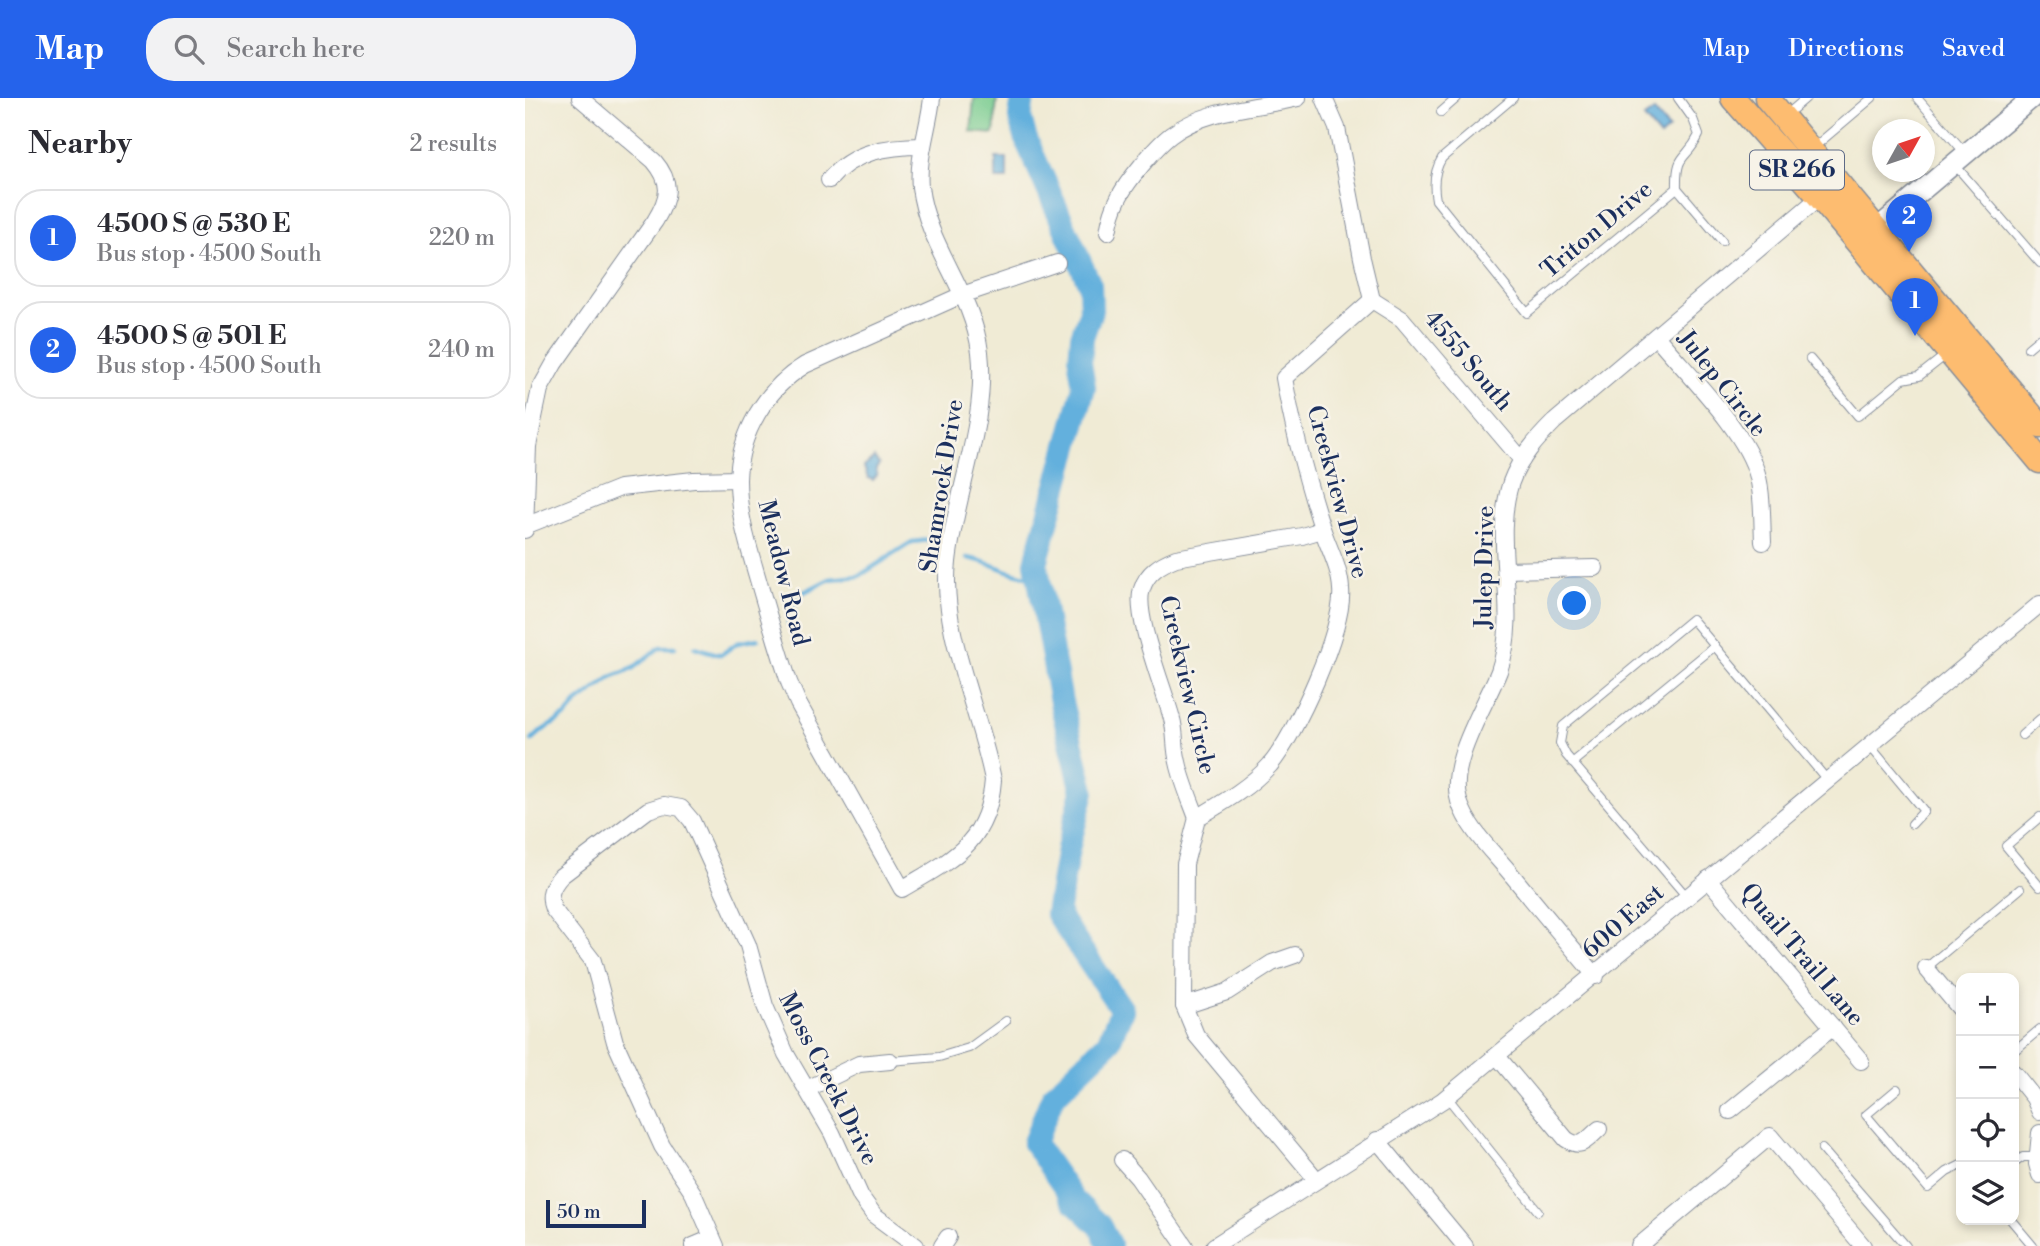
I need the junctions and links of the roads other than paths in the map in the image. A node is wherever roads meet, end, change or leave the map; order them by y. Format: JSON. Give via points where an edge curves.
{"nodes":[{"id":1,"x":580,"y":98,"type":"edge"},
{"id":2,"x":932,"y":98,"type":"edge"},
{"id":3,"x":1298,"y":98,"type":"edge"},
{"id":4,"x":1324,"y":98,"type":"edge"},
{"id":5,"x":1457,"y":98,"type":"edge"},
{"id":6,"x":1513,"y":98,"type":"edge"},
{"id":7,"x":1678,"y":98,"type":"edge"},
{"id":8,"x":1733,"y":98,"type":"edge"},
{"id":9,"x":1767,"y":98,"type":"edge"},
{"id":10,"x":1806,"y":98,"type":"edge"},
{"id":11,"x":1872,"y":98,"type":"edge"},
{"id":12,"x":1917,"y":98,"type":"edge"},
{"id":13,"x":2032,"y":98,"type":"edge"},
{"id":14,"x":1441,"y":112,"type":"dead end"},
{"id":15,"x":1783,"y":117,"type":"junction"},
{"id":16,"x":923,"y":146,"type":"junction"},
{"id":17,"x":1810,"y":151,"type":"junction"},
{"id":18,"x":1960,"y":159,"type":"junction"},
{"id":19,"x":829,"y":180,"type":"dead end"},
{"id":20,"x":1677,"y":188,"type":"junction"},
{"id":21,"x":1820,"y":197,"type":"junction"},
{"id":22,"x":1108,"y":232,"type":"dead end"},
{"id":23,"x":1867,"y":236,"type":"junction"},
{"id":24,"x":1722,"y":241,"type":"dead end"},
{"id":25,"x":1056,"y":263,"type":"dead end"},
{"id":26,"x":2040,"y":263,"type":"edge"},
{"id":27,"x":962,"y":295,"type":"junction"},
{"id":28,"x":1372,"y":300,"type":"junction"},
{"id":29,"x":1655,"y":336,"type":"junction"},
{"id":30,"x":2040,"y":338,"type":"edge"},
{"id":31,"x":2028,"y":348,"type":"dead end"},
{"id":32,"x":1949,"y":352,"type":"junction"},
{"id":33,"x":1810,"y":359,"type":"dead end"},
{"id":34,"x":2040,"y":426,"type":"edge"},
{"id":35,"x":1521,"y":460,"type":"junction"},
{"id":36,"x":2040,"y":461,"type":"edge"},
{"id":37,"x":738,"y":479,"type":"junction"},
{"id":38,"x":525,"y":528,"type":"edge"},
{"id":39,"x":1322,"y":530,"type":"junction"},
{"id":40,"x":1763,"y":542,"type":"dead end"},
{"id":41,"x":1595,"y":568,"type":"dead end"},
{"id":42,"x":1506,"y":570,"type":"junction"},
{"id":43,"x":2040,"y":604,"type":"edge"},
{"id":44,"x":1715,"y":646,"type":"junction"},
{"id":45,"x":2040,"y":719,"type":"edge"},
{"id":46,"x":2022,"y":735,"type":"dead end"},
{"id":47,"x":1870,"y":746,"type":"junction"},
{"id":48,"x":1572,"y":763,"type":"junction"},
{"id":49,"x":1828,"y":781,"type":"junction"},
{"id":50,"x":1197,"y":818,"type":"junction"},
{"id":51,"x":2038,"y":823,"type":"edge"},
{"id":52,"x":1912,"y":824,"type":"dead end"},
{"id":53,"x":1708,"y":879,"type":"junction"},
{"id":54,"x":2040,"y":887,"type":"edge"},
{"id":55,"x":902,"y":889,"type":"joint"},
{"id":56,"x":2019,"y":889,"type":"dead end"},
{"id":57,"x":1687,"y":897,"type":"junction"},
{"id":58,"x":1295,"y":955,"type":"dead end"},
{"id":59,"x":1926,"y":968,"type":"joint"},
{"id":60,"x":1596,"y":976,"type":"junction"},
{"id":61,"x":1956,"y":1004,"type":"edge"},
{"id":62,"x":1184,"y":1006,"type":"junction"},
{"id":63,"x":1006,"y":1021,"type":"dead end"},
{"id":64,"x":1833,"y":1027,"type":"junction"},
{"id":65,"x":2040,"y":1029,"type":"edge"},
{"id":66,"x":2019,"y":1047,"type":"edge"},
{"id":67,"x":1497,"y":1056,"type":"junction"},
{"id":68,"x":890,"y":1060,"type":"joint"},
{"id":69,"x":1861,"y":1060,"type":"dead end"},
{"id":70,"x":2019,"y":1079,"type":"edge"},
{"id":71,"x":807,"y":1089,"type":"junction"},
{"id":72,"x":1897,"y":1089,"type":"dead end"},
{"id":73,"x":1447,"y":1097,"type":"junction"},
{"id":74,"x":1730,"y":1111,"type":"dead end"},
{"id":75,"x":2040,"y":1112,"type":"edge"},
{"id":76,"x":1599,"y":1129,"type":"dead end"},
{"id":77,"x":2040,"y":1133,"type":"edge"},
{"id":78,"x":1377,"y":1140,"type":"junction"},
{"id":79,"x":1822,"y":1149,"type":"dead end"},
{"id":80,"x":2037,"y":1157,"type":"junction"},
{"id":81,"x":1122,"y":1160,"type":"dead end"},
{"id":82,"x":2016,"y":1162,"type":"edge"},
{"id":83,"x":1956,"y":1169,"type":"edge"},
{"id":84,"x":2040,"y":1175,"type":"edge"},
{"id":85,"x":1316,"y":1179,"type":"junction"},
{"id":86,"x":1538,"y":1211,"type":"dead end"},
{"id":87,"x":2015,"y":1225,"type":"edge"},
{"id":88,"x":714,"y":1242,"type":"edge"},
{"id":89,"x":693,"y":1246,"type":"edge"},
{"id":90,"x":916,"y":1246,"type":"edge"},
{"id":91,"x":1185,"y":1246,"type":"edge"},
{"id":92,"x":1214,"y":1246,"type":"edge"},
{"id":93,"x":1465,"y":1246,"type":"edge"},
{"id":94,"x":1639,"y":1246,"type":"edge"},
{"id":95,"x":1863,"y":1246,"type":"edge"},
{"id":96,"x":1906,"y":1246,"type":"edge"},
{"id":97,"x":2033,"y":1246,"type":"edge"}],
"edges":[{"from":1,"to":38,"type":"street","via":[[654,161],[663,172],[667,195],[655,221],[540,389],[528,446]]},
{"from":2,"to":16,"type":"street","name":"Shamrock Drive"},
{"from":3,"to":22,"type":"street","via":[[1214,114],[1170,136],[1119,194]]},
{"from":4,"to":28,"type":"street","via":[[1337,128]]},
{"from":5,"to":14,"type":"lane"},
{"from":6,"to":20,"type":"lane","name":"Triton Drive","via":[[1442,158],[1436,167],[1434,190],[1436,200],[1527,313]]},
{"from":7,"to":20,"type":"lane","name":"Triton Drive","via":[[1699,135],[1677,167]]},
{"from":8,"to":21,"type":"main road","number":"SR 266"},
{"from":9,"to":15,"type":"main road","number":"SR 266"},
{"from":10,"to":15,"type":"lane"},
{"from":11,"to":17,"type":"lane"},
{"from":12,"to":18,"type":"lane"},
{"from":13,"to":18,"type":"street"},
{"from":15,"to":17,"type":"main road","number":"SR 266"},
{"from":16,"to":19,"type":"street","via":[[895,146],[854,158]]},
{"from":16,"to":27,"type":"street","name":"Shamrock Drive","via":[[920,188],[927,217]]},
{"from":17,"to":23,"type":"main road","number":"SR 266"},
{"from":18,"to":23,"type":"street"},
{"from":18,"to":26,"type":"lane"},
{"from":20,"to":24,"type":"lane"},
{"from":21,"to":23,"type":"main road","number":"SR 266"},
{"from":21,"to":29,"type":"street","name":"Julep Drive"},
{"from":23,"to":32,"type":"main road","number":"SR 266"},
{"from":23,"to":34,"type":"main road","number":"SR 266"},
{"from":25,"to":27,"type":"street","name":"Meadow Road"},
{"from":27,"to":37,"type":"street","name":"Meadow Road","via":[[789,374],[754,419]]},
{"from":27,"to":55,"type":"street","name":"Shamrock Drive","via":[[977,337],[981,389],[947,585],[956,641],[993,780],[991,800],[985,821],[965,849]]},
{"from":28,"to":35,"type":"street","name":"4555 South","via":[[1402,319]]},
{"from":28,"to":39,"type":"street","name":"Creekview Drive","via":[[1284,378],[1293,429]]},
{"from":29,"to":35,"type":"street","name":"Julep Drive","via":[[1554,422]]},
{"from":29,"to":40,"type":"street","name":"Julep Circle","via":[[1747,449],[1761,492]]},
{"from":30,"to":31,"type":"lane"},
{"from":32,"to":33,"type":"lane","via":[[1919,376],[1903,379],[1858,416]]},
{"from":32,"to":36,"type":"main road","number":"SR 266"},
{"from":35,"to":42,"type":"street","name":"Julep Drive","via":[[1506,504]]},
{"from":37,"to":38,"type":"street","via":[[620,488]]},
{"from":37,"to":55,"type":"street","name":"Meadow Road","via":[[746,537],[789,682]]},
{"from":39,"to":50,"type":"street","name":"Creekview Drive","via":[[1342,587],[1342,606],[1297,721],[1276,756],[1244,790]]},
{"from":39,"to":50,"type":"street","name":"Creekview Circle","via":[[1177,558],[1155,569],[1142,589],[1144,624],[1173,721],[1177,761]]},
{"from":41,"to":42,"type":"street"},
{"from":42,"to":60,"type":"street","name":"Julep Drive","via":[[1506,648],[1463,754],[1458,798],[1474,830]]},
{"from":43,"to":47,"type":"street","name":"600 East"},
{"from":44,"to":48,"type":"lane"},
{"from":44,"to":48,"type":"lane","via":[[1692,619],[1563,726],[1560,743]]},
{"from":44,"to":49,"type":"lane"},
{"from":45,"to":46,"type":"lane"},
{"from":47,"to":49,"type":"street","name":"600 East"},
{"from":47,"to":52,"type":"lane","via":[[1924,811]]},
{"from":48,"to":57,"type":"lane"},
{"from":49,"to":53,"type":"street","name":"600 East"},
{"from":50,"to":62,"type":"street","via":[[1185,864]]},
{"from":51,"to":54,"type":"lane","via":[[2005,846]]},
{"from":53,"to":57,"type":"street","name":"600 East"},
{"from":53,"to":64,"type":"street","name":"Quail Trail Lane"},
{"from":56,"to":59,"type":"lane"},
{"from":57,"to":60,"type":"street","name":"600 East"},
{"from":58,"to":62,"type":"street","via":[[1272,963],[1227,992]]},
{"from":59,"to":61,"type":"street"},
{"from":60,"to":67,"type":"street","name":"600 East"},
{"from":62,"to":85,"type":"street","via":[[1196,1035]]},
{"from":63,"to":68,"type":"lane","via":[[969,1048],[939,1057]]},
{"from":64,"to":69,"type":"street","name":"Quail Trail Lane"},
{"from":64,"to":74,"type":"street"},
{"from":65,"to":66,"type":"lane"},
{"from":67,"to":73,"type":"street","name":"600 East"},
{"from":67,"to":76,"type":"street","via":[[1566,1139],[1581,1144]]},
{"from":68,"to":71,"type":"street","via":[[859,1065]]},
{"from":70,"to":75,"type":"street"},
{"from":71,"to":88,"type":"street","name":"Moss Creek Drive","via":[[765,1006],[748,945],[692,821],[681,808],[670,805],[648,810],[554,884],[550,895],[553,909],[593,961],[615,1042],[662,1146],[694,1193]]},
{"from":71,"to":90,"type":"street","name":"Moss Creek Drive","via":[[869,1210]]},
{"from":72,"to":83,"type":"lane","via":[[1866,1115],[1927,1188]]},
{"from":73,"to":78,"type":"street","name":"600 East"},
{"from":73,"to":86,"type":"lane"},
{"from":77,"to":80,"type":"street"},
{"from":78,"to":85,"type":"street","name":"600 East"},
{"from":78,"to":93,"type":"street"},
{"from":79,"to":96,"type":"lane"},
{"from":80,"to":82,"type":"lane"},
{"from":80,"to":84,"type":"street"},
{"from":81,"to":91,"type":"street"},
{"from":85,"to":92,"type":"street","name":"600 East"},
{"from":87,"to":97,"type":"lane"},
{"from":88,"to":89,"type":"street"},
{"from":94,"to":95,"type":"street","via":[[1770,1136]]}]}
